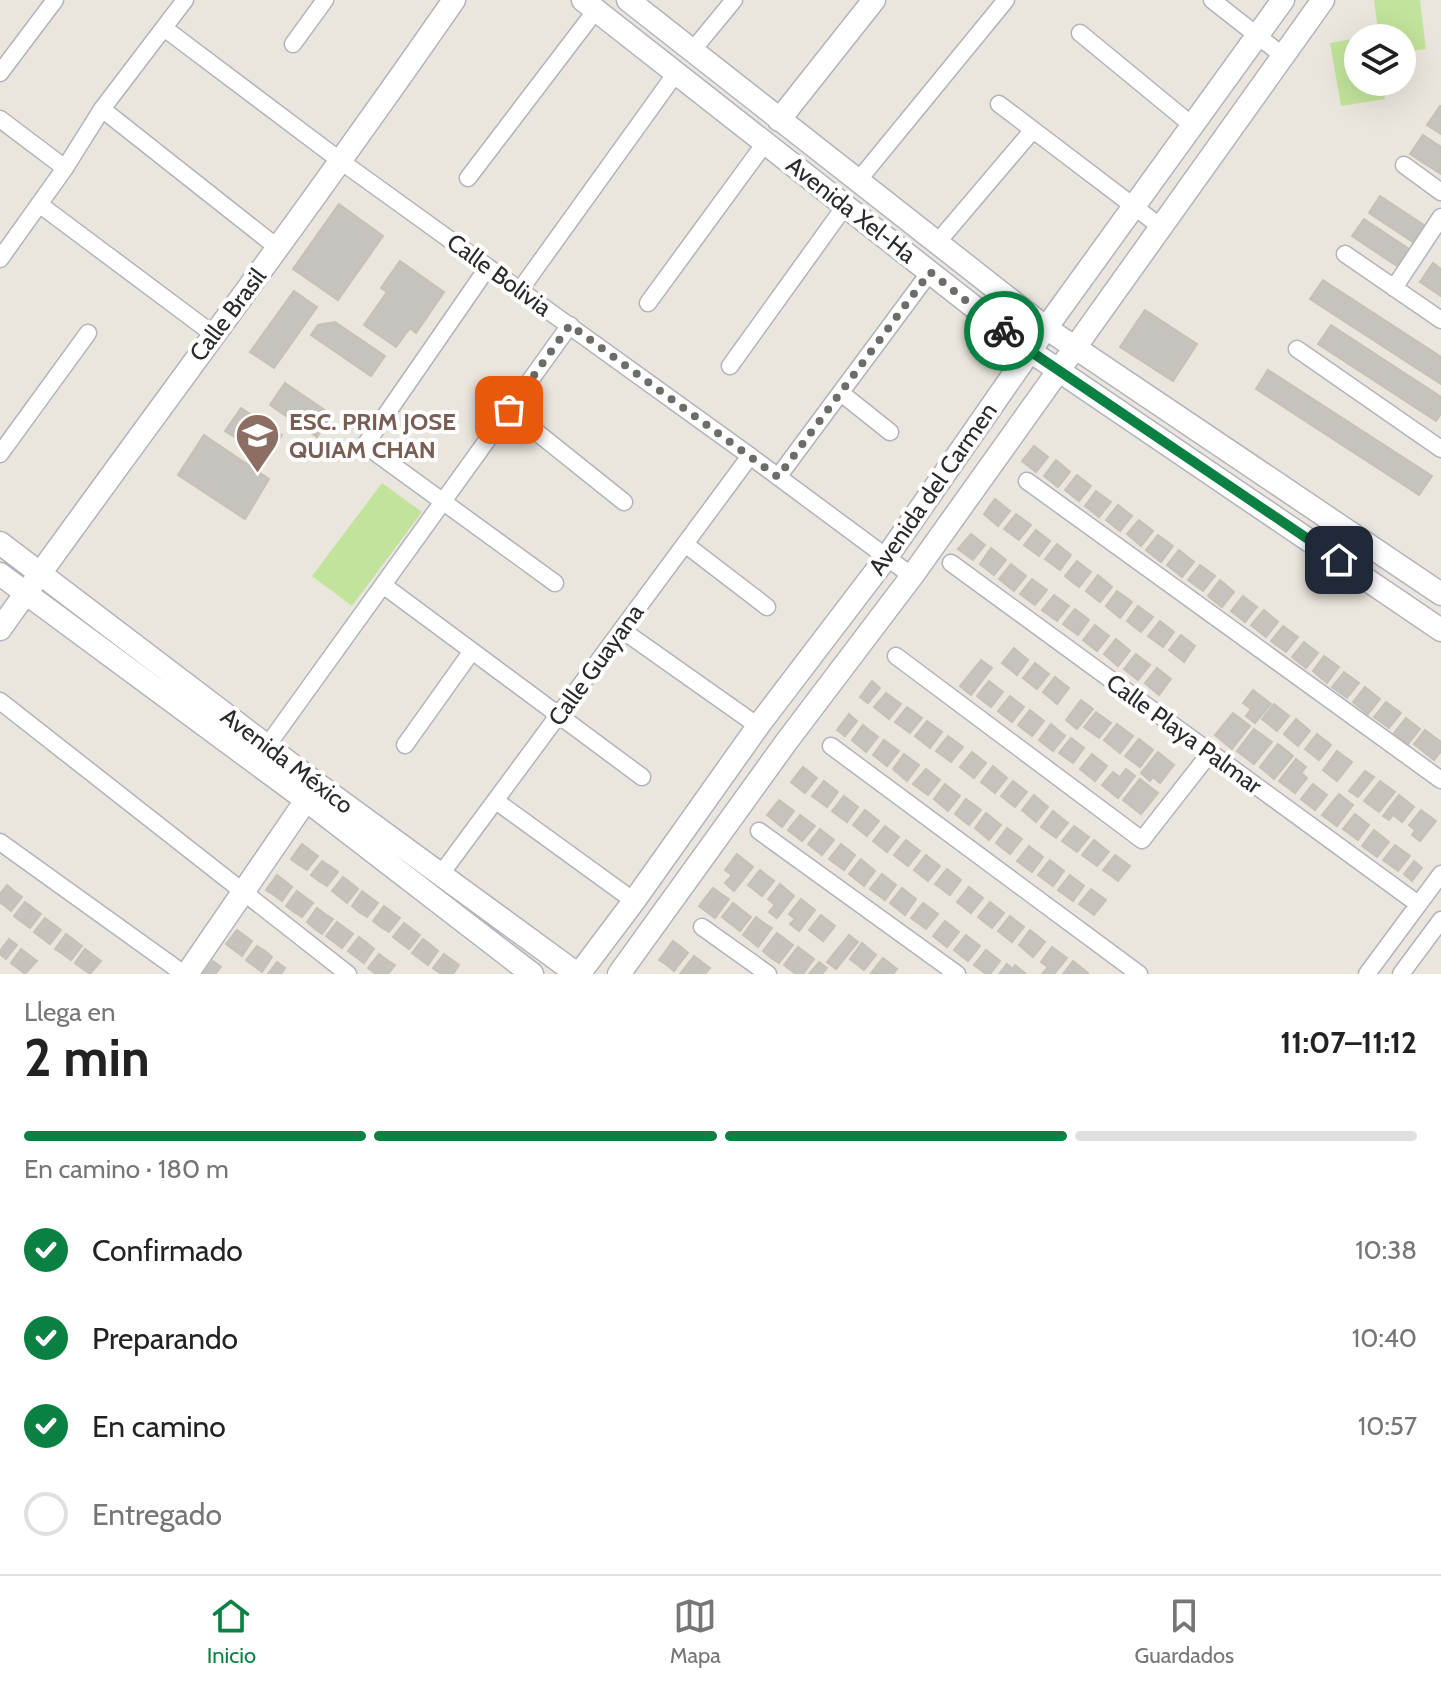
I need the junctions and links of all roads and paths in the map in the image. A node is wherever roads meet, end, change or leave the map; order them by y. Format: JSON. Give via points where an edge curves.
{"nodes":[{"id":1,"x":55,"y":0,"type":"edge"},
{"id":2,"x":185,"y":0,"type":"edge"},
{"id":3,"x":325,"y":0,"type":"edge"},
{"id":4,"x":454,"y":0,"type":"edge"},
{"id":5,"x":628,"y":0,"type":"edge"},
{"id":6,"x":734,"y":0,"type":"edge"},
{"id":7,"x":874,"y":0,"type":"edge"},
{"id":8,"x":1006,"y":0,"type":"edge"},
{"id":9,"x":1212,"y":0,"type":"edge"},
{"id":10,"x":1283,"y":0,"type":"edge"},
{"id":11,"x":1323,"y":0,"type":"edge"},
{"id":12,"x":590,"y":5,"type":"edge"},
{"id":13,"x":164,"y":28,"type":"junction"},
{"id":14,"x":1080,"y":33,"type":"dead end"},
{"id":15,"x":1256,"y":36,"type":"junction"},
{"id":16,"x":293,"y":44,"type":"dead end"},
{"id":17,"x":692,"y":51,"type":"junction"},
{"id":18,"x":1282,"y":55,"type":"junction"},
{"id":19,"x":0,"y":73,"type":"edge"},
{"id":20,"x":676,"y":73,"type":"junction"},
{"id":21,"x":999,"y":104,"type":"dead end"},
{"id":22,"x":102,"y":109,"type":"junction"},
{"id":23,"x":0,"y":119,"type":"edge"},
{"id":24,"x":779,"y":120,"type":"junction"},
{"id":25,"x":1193,"y":126,"type":"junction"},
{"id":26,"x":1032,"y":131,"type":"junction"},
{"id":27,"x":765,"y":143,"type":"junction"},
{"id":28,"x":342,"y":162,"type":"junction"},
{"id":29,"x":1404,"y":165,"type":"dead end"},
{"id":30,"x":65,"y":168,"type":"junction"},
{"id":31,"x":468,"y":178,"type":"dead end"},
{"id":32,"x":857,"y":182,"type":"junction"},
{"id":33,"x":1441,"y":192,"type":"edge"},
{"id":34,"x":39,"y":204,"type":"junction"},
{"id":35,"x":845,"y":206,"type":"junction"},
{"id":36,"x":1134,"y":208,"type":"junction"},
{"id":37,"x":1441,"y":217,"type":"edge"},
{"id":38,"x":1161,"y":227,"type":"junction"},
{"id":39,"x":936,"y":244,"type":"junction"},
{"id":40,"x":278,"y":248,"type":"junction"},
{"id":41,"x":1345,"y":254,"type":"dead end"},
{"id":42,"x":0,"y":259,"type":"edge"},
{"id":43,"x":488,"y":267,"type":"junction"},
{"id":44,"x":930,"y":272,"type":"junction"},
{"id":45,"x":1394,"y":288,"type":"junction"},
{"id":46,"x":520,"y":290,"type":"junction"},
{"id":47,"x":648,"y":303,"type":"dead end"},
{"id":48,"x":1441,"y":320,"type":"edge"},
{"id":49,"x":570,"y":325,"type":"junction"},
{"id":50,"x":1046,"y":328,"type":"junction"},
{"id":51,"x":88,"y":333,"type":"dead end"},
{"id":52,"x":213,"y":334,"type":"junction"},
{"id":53,"x":1074,"y":347,"type":"junction"},
{"id":54,"x":1297,"y":349,"type":"dead end"},
{"id":55,"x":1030,"y":351,"type":"junction"},
{"id":56,"x":730,"y":366,"type":"dead end"},
{"id":57,"x":1057,"y":370,"type":"junction"},
{"id":58,"x":841,"y":393,"type":"junction"},
{"id":59,"x":509,"y":410,"type":"junction"},
{"id":60,"x":890,"y":432,"type":"dead end"},
{"id":61,"x":1441,"y":449,"type":"edge"},
{"id":62,"x":0,"y":454,"type":"edge"},
{"id":63,"x":750,"y":456,"type":"junction"},
{"id":64,"x":778,"y":477,"type":"junction"},
{"id":65,"x":1027,"y":481,"type":"dead end"},
{"id":66,"x":443,"y":501,"type":"junction"},
{"id":67,"x":624,"y":502,"type":"dead end"},
{"id":68,"x":0,"y":543,"type":"edge"},
{"id":69,"x":685,"y":544,"type":"junction"},
{"id":70,"x":886,"y":558,"type":"junction"},
{"id":71,"x":951,"y":563,"type":"dead end"},
{"id":72,"x":0,"y":574,"type":"edge"},
{"id":73,"x":39,"y":574,"type":"junction"},
{"id":74,"x":912,"y":576,"type":"junction"},
{"id":75,"x":555,"y":583,"type":"dead end"},
{"id":76,"x":383,"y":585,"type":"junction"},
{"id":77,"x":25,"y":594,"type":"junction"},
{"id":78,"x":1441,"y":594,"type":"edge"},
{"id":79,"x":767,"y":607,"type":"dead end"},
{"id":80,"x":0,"y":629,"type":"edge"},
{"id":81,"x":622,"y":630,"type":"junction"},
{"id":82,"x":1441,"y":630,"type":"edge"},
{"id":83,"x":472,"y":651,"type":"junction"},
{"id":84,"x":896,"y":656,"type":"dead end"},
{"id":85,"x":0,"y":701,"type":"edge"},
{"id":86,"x":559,"y":715,"type":"junction"},
{"id":87,"x":758,"y":726,"type":"junction"},
{"id":88,"x":405,"y":745,"type":"dead end"},
{"id":89,"x":267,"y":746,"type":"junction"},
{"id":90,"x":831,"y":746,"type":"dead end"},
{"id":91,"x":1210,"y":753,"type":"junction"},
{"id":92,"x":642,"y":777,"type":"dead end"},
{"id":93,"x":1441,"y":780,"type":"edge"},
{"id":94,"x":311,"y":792,"type":"junction"},
{"id":95,"x":496,"y":801,"type":"junction"},
{"id":96,"x":759,"y":831,"type":"dead end"},
{"id":97,"x":0,"y":842,"type":"edge"},
{"id":98,"x":441,"y":874,"type":"junction"},
{"id":99,"x":1441,"y":874,"type":"edge"},
{"id":100,"x":245,"y":893,"type":"junction"},
{"id":101,"x":634,"y":901,"type":"junction"},
{"id":102,"x":1418,"y":904,"type":"junction"},
{"id":103,"x":1441,"y":920,"type":"edge"},
{"id":104,"x":702,"y":927,"type":"dead end"},
{"id":105,"x":186,"y":974,"type":"edge"},
{"id":106,"x":348,"y":974,"type":"edge"},
{"id":107,"x":532,"y":974,"type":"edge"},
{"id":108,"x":578,"y":974,"type":"edge"},
{"id":109,"x":619,"y":974,"type":"edge"},
{"id":110,"x":768,"y":974,"type":"edge"},
{"id":111,"x":957,"y":974,"type":"edge"},
{"id":112,"x":1139,"y":974,"type":"edge"},
{"id":113,"x":1367,"y":974,"type":"edge"},
{"id":114,"x":1401,"y":974,"type":"edge"}],
"edges":[{"from":1,"to":19,"type":"street"},
{"from":2,"to":13,"type":"street"},
{"from":3,"to":16,"type":"street"},
{"from":4,"to":28,"type":"street","name":"Calle Brasil"},
{"from":5,"to":17,"type":"street","name":"Avenida Xel-Ha"},
{"from":6,"to":17,"type":"street"},
{"from":7,"to":24,"type":"street"},
{"from":8,"to":32,"type":"street"},
{"from":9,"to":15,"type":"street"},
{"from":10,"to":15,"type":"street","name":"Avenida del Carmen"},
{"from":11,"to":18,"type":"street","name":"Avenida del Carmen"},
{"from":12,"to":20,"type":"street","name":"Avenida Xel-Ha"},
{"from":12,"to":31,"type":"street"},
{"from":13,"to":22,"type":"street"},
{"from":13,"to":28,"type":"street","name":"Calle Bolivia"},
{"from":14,"to":25,"type":"street"},
{"from":15,"to":18,"type":"street"},
{"from":15,"to":25,"type":"street","name":"Avenida del Carmen"},
{"from":17,"to":24,"type":"street","name":"Avenida Xel-Ha"},
{"from":18,"to":38,"type":"street","name":"Avenida del Carmen"},
{"from":20,"to":27,"type":"street","name":"Avenida Xel-Ha"},
{"from":20,"to":46,"type":"street"},
{"from":21,"to":26,"type":"street"},
{"from":22,"to":30,"type":"street"},
{"from":22,"to":40,"type":"street"},
{"from":23,"to":30,"type":"street"},
{"from":24,"to":32,"type":"street","name":"Avenida Xel-Ha"},
{"from":25,"to":36,"type":"street","name":"Avenida del Carmen"},
{"from":26,"to":36,"type":"street"},
{"from":26,"to":39,"type":"street"},
{"from":27,"to":35,"type":"street","name":"Avenida Xel-Ha"},
{"from":27,"to":47,"type":"street"},
{"from":28,"to":40,"type":"street","name":"Calle Brasil"},
{"from":28,"to":43,"type":"street","name":"Calle Bolivia"},
{"from":29,"to":33,"type":"street"},
{"from":30,"to":34,"type":"street"},
{"from":32,"to":39,"type":"street","name":"Avenida Xel-Ha"},
{"from":34,"to":42,"type":"street"},
{"from":34,"to":52,"type":"street"},
{"from":35,"to":44,"type":"street","name":"Avenida Xel-Ha"},
{"from":35,"to":56,"type":"street"},
{"from":36,"to":38,"type":"street"},
{"from":36,"to":50,"type":"street","name":"Avenida del Carmen"},
{"from":37,"to":45,"type":"street"},
{"from":38,"to":53,"type":"street","name":"Avenida del Carmen"},
{"from":39,"to":50,"type":"street","name":"Avenida Xel-Ha"},
{"from":40,"to":52,"type":"street","name":"Calle Brasil"},
{"from":41,"to":45,"type":"street"},
{"from":43,"to":46,"type":"street","name":"Calle Bolivia"},
{"from":43,"to":66,"type":"street","via":[[365,445]]},
{"from":44,"to":55,"type":"street","name":"Avenida Xel-Ha"},
{"from":44,"to":58,"type":"street"},
{"from":45,"to":48,"type":"street"},
{"from":46,"to":49,"type":"street","name":"Calle Bolivia"},
{"from":49,"to":59,"type":"street"},
{"from":49,"to":63,"type":"street","name":"Calle Bolivia"},
{"from":50,"to":53,"type":"street","name":"Avenida Xel-Ha"},
{"from":50,"to":55,"type":"street","name":"Avenida del Carmen"},
{"from":51,"to":62,"type":"street"},
{"from":52,"to":73,"type":"street","name":"Calle Brasil"},
{"from":53,"to":57,"type":"street","name":"Avenida del Carmen"},
{"from":53,"to":78,"type":"street","name":"Avenida Xel-Ha"},
{"from":54,"to":61,"type":"street"},
{"from":55,"to":57,"type":"street","name":"Avenida Xel-Ha"},
{"from":55,"to":70,"type":"street","name":"Avenida del Carmen"},
{"from":57,"to":74,"type":"street","name":"Avenida del Carmen"},
{"from":57,"to":82,"type":"street","name":"Avenida Xel-Ha"},
{"from":58,"to":60,"type":"street"},
{"from":58,"to":64,"type":"street"},
{"from":59,"to":66,"type":"street"},
{"from":59,"to":67,"type":"street"},
{"from":63,"to":64,"type":"street","name":"Calle Bolivia"},
{"from":63,"to":69,"type":"street","name":"Calle Guayana"},
{"from":64,"to":70,"type":"street","name":"Calle Bolivia"},
{"from":65,"to":93,"type":"street"},
{"from":66,"to":75,"type":"street"},
{"from":66,"to":76,"type":"street"},
{"from":68,"to":73,"type":"street","name":"Avenida México"},
{"from":69,"to":79,"type":"street"},
{"from":69,"to":81,"type":"street","name":"Calle Guayana"},
{"from":70,"to":74,"type":"street","name":"Calle Bolivia"},
{"from":70,"to":87,"type":"street","name":"Avenida del Carmen"},
{"from":71,"to":91,"type":"street","name":"Calle Playa Palmar"},
{"from":72,"to":77,"type":"street","name":"Avenida México"},
{"from":73,"to":77,"type":"street","name":"Calle Brasil"},
{"from":73,"to":89,"type":"street","name":"Avenida México"},
{"from":74,"to":109,"type":"street","name":"Avenida del Carmen"},
{"from":76,"to":83,"type":"street"},
{"from":76,"to":89,"type":"street"},
{"from":77,"to":80,"type":"street","name":"Calle Brasil"},
{"from":77,"to":94,"type":"street","name":"Avenida México"},
{"from":81,"to":86,"type":"street","name":"Calle Guayana"},
{"from":81,"to":87,"type":"street"},
{"from":83,"to":86,"type":"street"},
{"from":83,"to":88,"type":"street"},
{"from":84,"to":91,"type":"street","via":[[1142,840]]},
{"from":85,"to":100,"type":"street"},
{"from":86,"to":92,"type":"street"},
{"from":86,"to":95,"type":"street","name":"Calle Guayana"},
{"from":87,"to":101,"type":"street","name":"Avenida del Carmen"},
{"from":89,"to":94,"type":"street","name":"Avenida México"},
{"from":90,"to":112,"type":"street"},
{"from":91,"to":102,"type":"street","name":"Calle Playa Palmar"},
{"from":94,"to":98,"type":"street","name":"Avenida México"},
{"from":94,"to":100,"type":"street"},
{"from":94,"to":107,"type":"street","name":"Avenida México"},
{"from":95,"to":98,"type":"street","name":"Calle Guayana"},
{"from":95,"to":101,"type":"street"},
{"from":96,"to":111,"type":"street"},
{"from":97,"to":105,"type":"street"},
{"from":98,"to":108,"type":"street","name":"Avenida México"},
{"from":99,"to":102,"type":"street"},
{"from":100,"to":105,"type":"street"},
{"from":100,"to":106,"type":"street"},
{"from":101,"to":108,"type":"street","name":"Avenida del Carmen"},
{"from":102,"to":113,"type":"street"},
{"from":103,"to":114,"type":"street"},
{"from":104,"to":110,"type":"street"}]}
